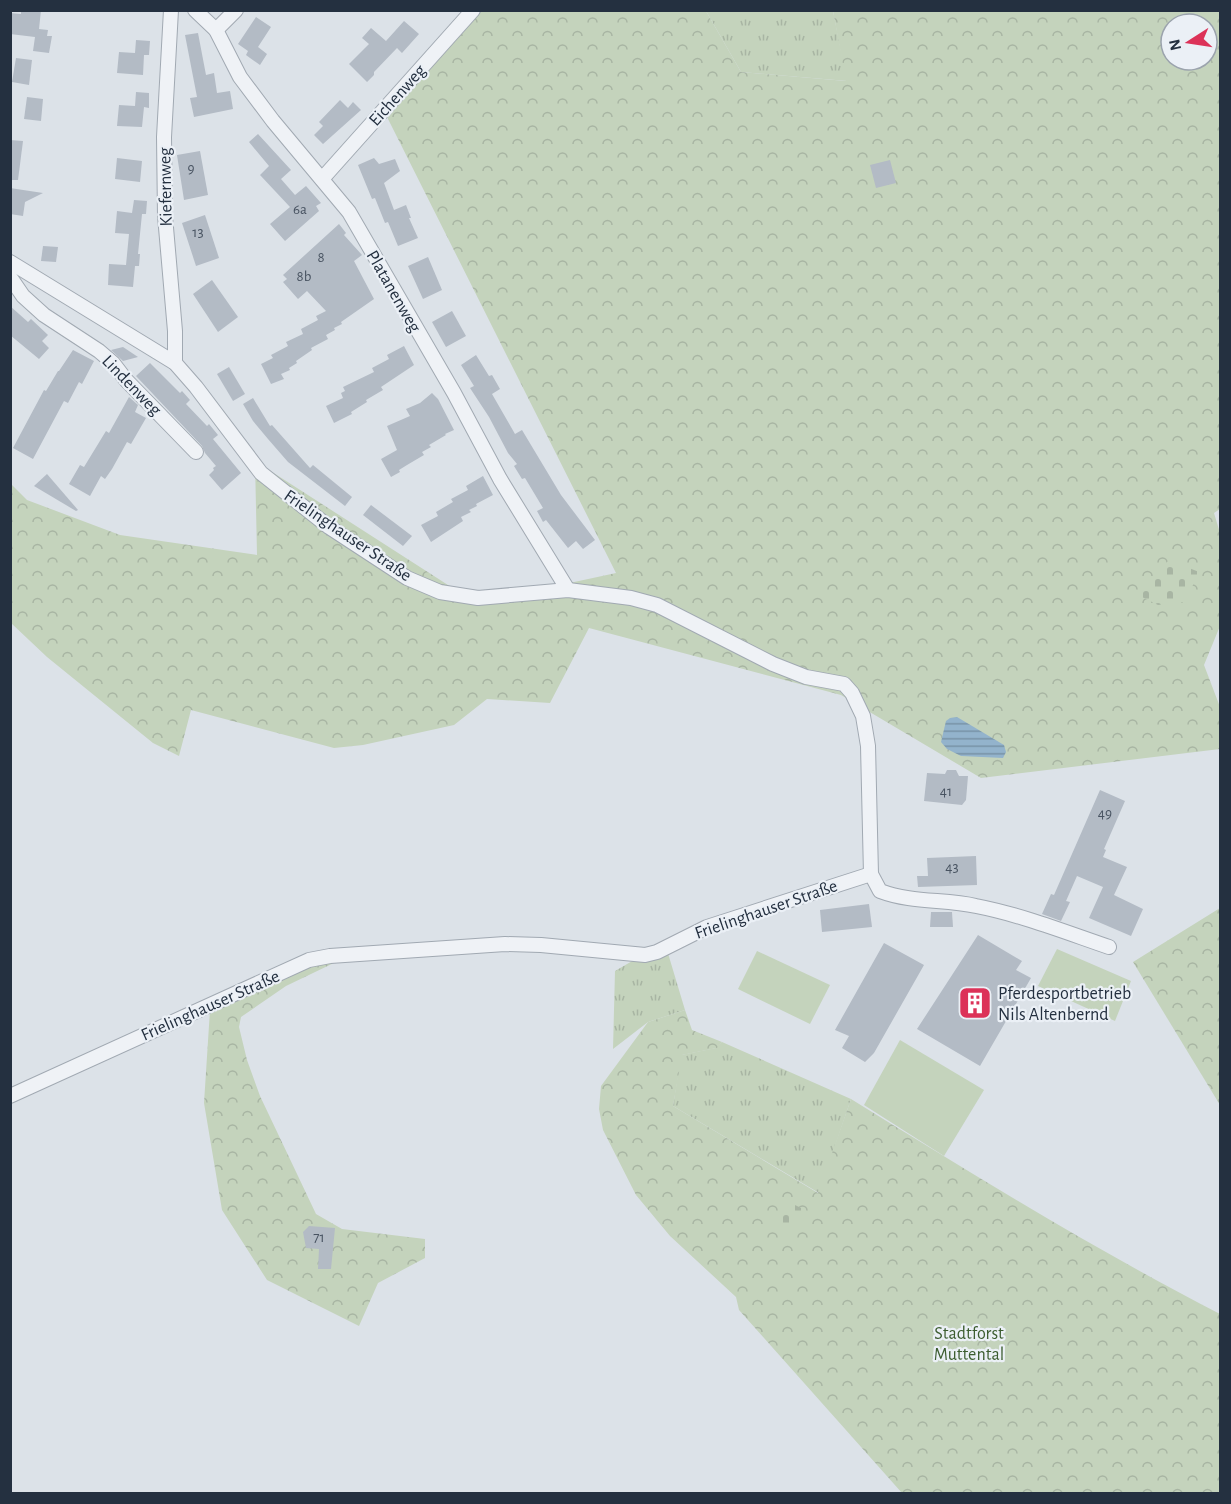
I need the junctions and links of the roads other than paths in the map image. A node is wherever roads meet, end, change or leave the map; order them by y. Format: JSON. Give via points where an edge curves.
{"nodes":[{"id":1,"x":171,"y":10,"type":"edge"},
{"id":2,"x":195,"y":10,"type":"edge"},
{"id":3,"x":236,"y":10,"type":"edge"},
{"id":4,"x":472,"y":10,"type":"edge"},
{"id":5,"x":216,"y":30,"type":"junction"},
{"id":6,"x":322,"y":179,"type":"junction"},
{"id":7,"x":12,"y":270,"type":"edge"},
{"id":8,"x":175,"y":363,"type":"junction"},
{"id":9,"x":196,"y":452,"type":"dead end"},
{"id":10,"x":567,"y":590,"type":"junction"},
{"id":11,"x":871,"y":874,"type":"junction"},
{"id":12,"x":1109,"y":947,"type":"dead end"},
{"id":13,"x":10,"y":1096,"type":"edge"}],
"edges":[{"from":1,"to":8,"type":"street","name":"Kiefernweg","via":[[164,137]]},
{"from":2,"to":5,"type":"street","name":"Platanenweg"},
{"from":3,"to":5,"type":"street"},
{"from":4,"to":6,"type":"street","name":"Eichenweg"},
{"from":5,"to":6,"type":"street","name":"Platanenweg","via":[[240,76]]},
{"from":6,"to":10,"type":"street","name":"Platanenweg","via":[[349,212]]},
{"from":7,"to":8,"type":"street","name":"Frielinghauser Straße"},
{"from":7,"to":9,"type":"street","name":"Lindenweg","via":[[23,296],[113,363]]},
{"from":8,"to":10,"type":"street","name":"Frielinghauser Straße","via":[[261,473],[329,527],[408,578],[440,592],[478,598]]},
{"from":10,"to":11,"type":"street","name":"Frielinghauser Straße","via":[[657,605],[773,664],[844,684],[863,716],[868,746]]},
{"from":11,"to":12,"type":"street","via":[[880,891],[899,898],[975,905]]},
{"from":11,"to":13,"type":"street","name":"Frielinghauser Straße","via":[[707,927],[645,955],[505,944],[309,960]]}]}
